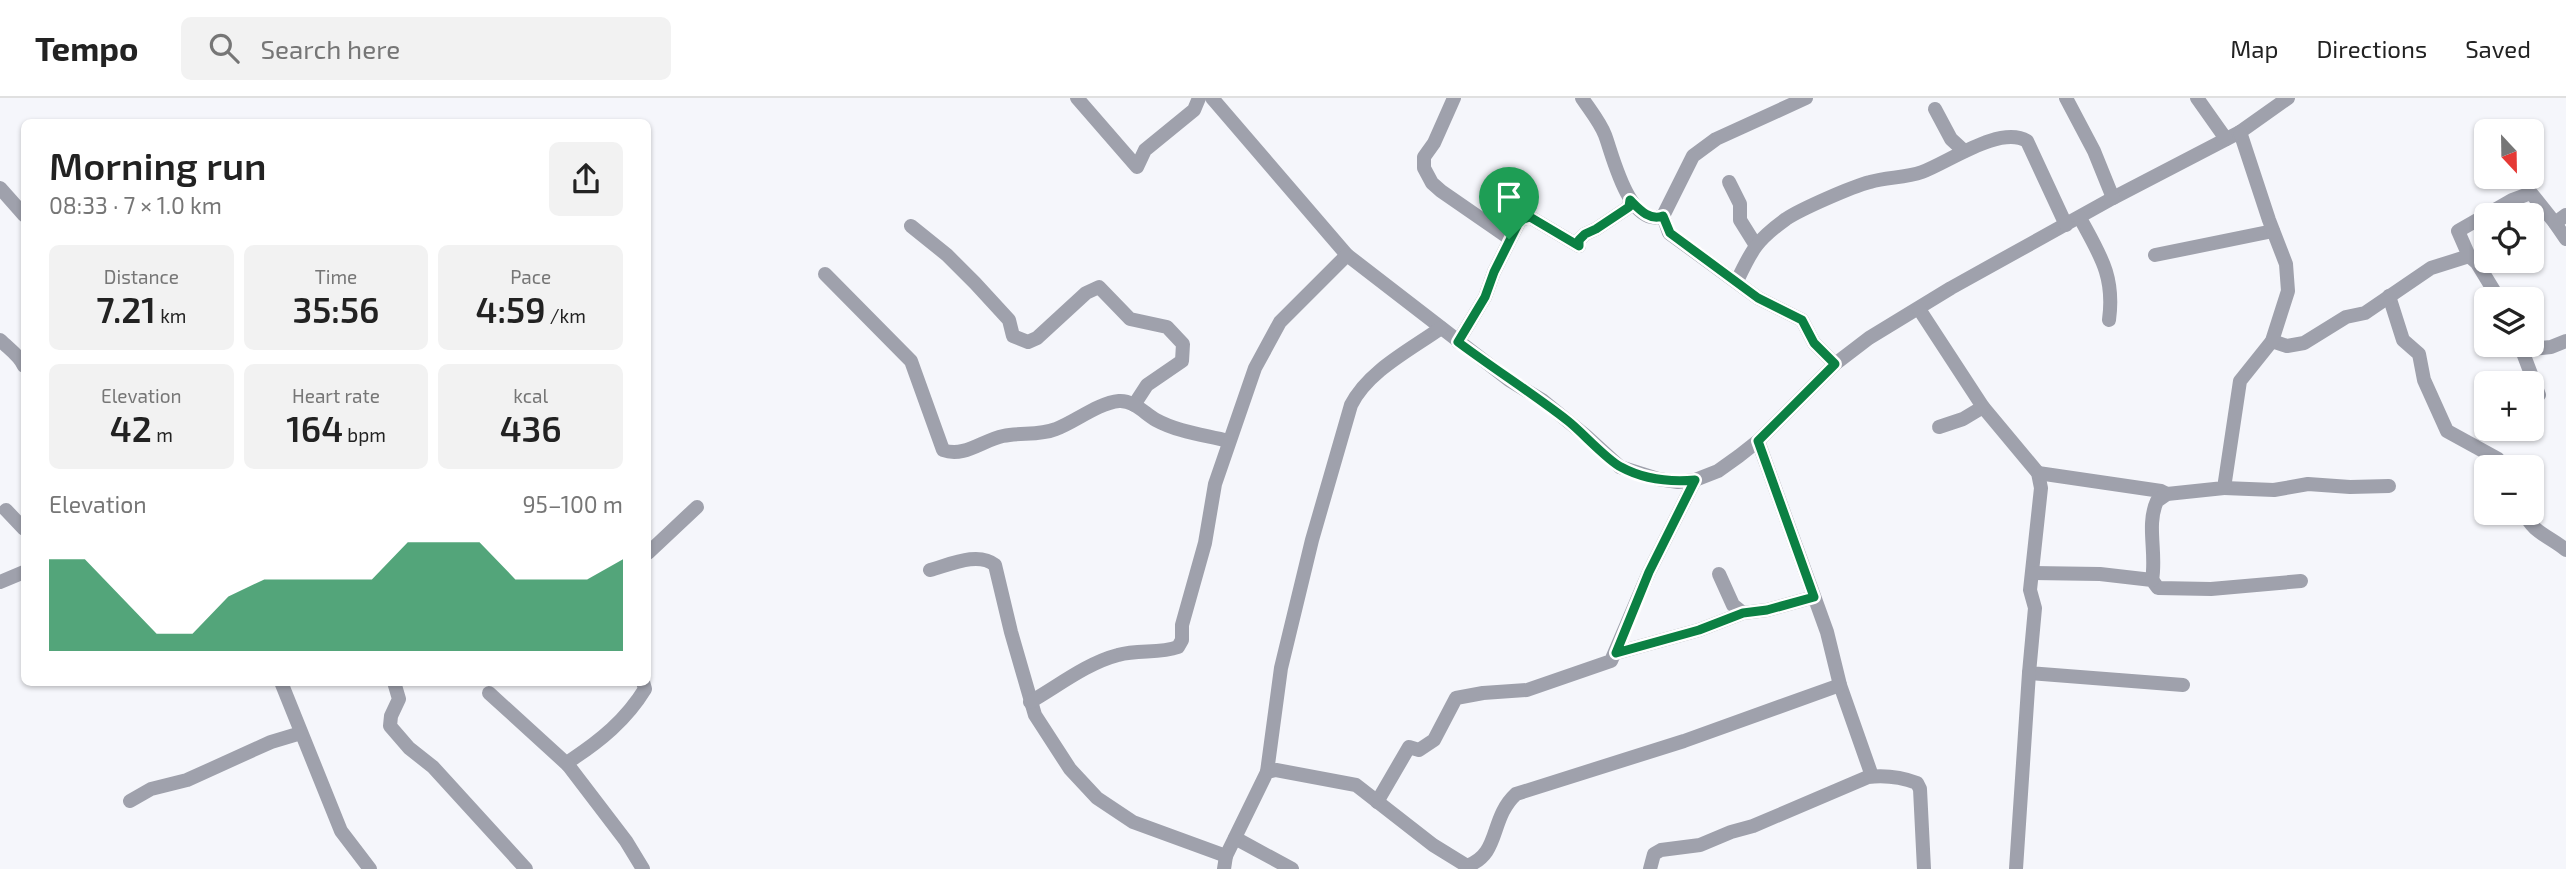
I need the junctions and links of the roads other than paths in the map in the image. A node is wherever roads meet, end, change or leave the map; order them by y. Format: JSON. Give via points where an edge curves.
{"nodes":[{"id":1,"x":1077,"y":98,"type":"edge"},
{"id":2,"x":1199,"y":98,"type":"edge"},
{"id":3,"x":1212,"y":98,"type":"edge"},
{"id":4,"x":1454,"y":98,"type":"edge"},
{"id":5,"x":1582,"y":98,"type":"edge"},
{"id":6,"x":1806,"y":98,"type":"edge"},
{"id":7,"x":2066,"y":98,"type":"edge"},
{"id":8,"x":2197,"y":98,"type":"edge"},
{"id":9,"x":2278,"y":101,"type":"edge"},
{"id":10,"x":1935,"y":109,"type":"dead end"},
{"id":11,"x":2241,"y":132,"type":"junction"},
{"id":12,"x":2226,"y":139,"type":"junction"},
{"id":13,"x":1964,"y":151,"type":"junction"},
{"id":14,"x":1729,"y":183,"type":"dead end"},
{"id":15,"x":0,"y":188,"type":"edge"},
{"id":16,"x":2113,"y":198,"type":"junction"},
{"id":17,"x":1630,"y":200,"type":"junction"},
{"id":18,"x":21,"y":212,"type":"edge"},
{"id":19,"x":1663,"y":216,"type":"junction"},
{"id":20,"x":2080,"y":218,"type":"junction"},
{"id":21,"x":2561,"y":219,"type":"edge"},
{"id":22,"x":2066,"y":225,"type":"junction"},
{"id":23,"x":911,"y":226,"type":"dead end"},
{"id":24,"x":2273,"y":231,"type":"junction"},
{"id":25,"x":1509,"y":239,"type":"junction"},
{"id":26,"x":2566,"y":239,"type":"edge"},
{"id":27,"x":1755,"y":244,"type":"junction"},
{"id":28,"x":1347,"y":255,"type":"junction"},
{"id":29,"x":2155,"y":256,"type":"dead end"},
{"id":30,"x":2469,"y":256,"type":"junction"},
{"id":31,"x":825,"y":274,"type":"dead end"},
{"id":32,"x":1737,"y":281,"type":"junction"},
{"id":33,"x":2492,"y":287,"type":"edge"},
{"id":34,"x":2389,"y":296,"type":"junction"},
{"id":35,"x":1919,"y":309,"type":"junction"},
{"id":36,"x":2109,"y":320,"type":"dead end"},
{"id":37,"x":1441,"y":328,"type":"junction"},
{"id":38,"x":0,"y":340,"type":"edge"},
{"id":39,"x":2272,"y":341,"type":"junction"},
{"id":40,"x":2566,"y":341,"type":"edge"},
{"id":41,"x":1458,"y":342,"type":"junction"},
{"id":42,"x":2544,"y":347,"type":"edge"},
{"id":43,"x":21,"y":356,"type":"edge"},
{"id":44,"x":1835,"y":364,"type":"junction"},
{"id":45,"x":1134,"y":405,"type":"junction"},
{"id":46,"x":1983,"y":407,"type":"junction"},
{"id":47,"x":1939,"y":426,"type":"dead end"},
{"id":48,"x":1228,"y":441,"type":"junction"},
{"id":49,"x":1758,"y":441,"type":"junction"},
{"id":50,"x":2491,"y":455,"type":"edge"},
{"id":51,"x":2038,"y":473,"type":"junction"},
{"id":52,"x":1695,"y":480,"type":"junction"},
{"id":53,"x":2389,"y":486,"type":"dead end"},
{"id":54,"x":2224,"y":488,"type":"junction"},
{"id":55,"x":2167,"y":494,"type":"junction"},
{"id":56,"x":697,"y":507,"type":"dead end"},
{"id":57,"x":6,"y":510,"type":"dead end"},
{"id":58,"x":2531,"y":525,"type":"edge"},
{"id":59,"x":21,"y":526,"type":"edge"},
{"id":60,"x":651,"y":550,"type":"edge"},
{"id":61,"x":2566,"y":550,"type":"edge"},
{"id":62,"x":930,"y":570,"type":"dead end"},
{"id":63,"x":21,"y":573,"type":"edge"},
{"id":64,"x":2033,"y":573,"type":"junction"},
{"id":65,"x":1719,"y":574,"type":"dead end"},
{"id":66,"x":2152,"y":580,"type":"junction"},
{"id":67,"x":2301,"y":581,"type":"dead end"},
{"id":68,"x":0,"y":582,"type":"edge"},
{"id":69,"x":1814,"y":597,"type":"junction"},
{"id":70,"x":1743,"y":613,"type":"junction"},
{"id":71,"x":1616,"y":653,"type":"junction"},
{"id":72,"x":2029,"y":673,"type":"junction"},
{"id":73,"x":1840,"y":685,"type":"junction"},
{"id":74,"x":2183,"y":685,"type":"dead end"},
{"id":75,"x":283,"y":686,"type":"edge"},
{"id":76,"x":395,"y":686,"type":"edge"},
{"id":77,"x":644,"y":686,"type":"edge"},
{"id":78,"x":489,"y":693,"type":"dead end"},
{"id":79,"x":1030,"y":702,"type":"junction"},
{"id":80,"x":301,"y":733,"type":"junction"},
{"id":81,"x":568,"y":765,"type":"junction"},
{"id":82,"x":1267,"y":772,"type":"junction"},
{"id":83,"x":1872,"y":776,"type":"junction"},
{"id":84,"x":130,"y":801,"type":"dead end"},
{"id":85,"x":1377,"y":802,"type":"junction"},
{"id":86,"x":1235,"y":838,"type":"junction"},
{"id":87,"x":1225,"y":862,"type":"edge"},
{"id":88,"x":1486,"y":865,"type":"edge"},
{"id":89,"x":370,"y":869,"type":"edge"},
{"id":90,"x":526,"y":869,"type":"edge"},
{"id":91,"x":643,"y":869,"type":"edge"},
{"id":92,"x":1292,"y":869,"type":"edge"},
{"id":93,"x":1650,"y":869,"type":"edge"},
{"id":94,"x":1924,"y":869,"type":"edge"},
{"id":95,"x":2016,"y":869,"type":"edge"}],
"edges":[{"from":1,"to":2,"type":"street","via":[[1137,167],[1145,150],[1194,110]]},
{"from":3,"to":28,"type":"street"},
{"from":4,"to":25,"type":"street","via":[[1424,157],[1424,168],[1441,191]]},
{"from":5,"to":17,"type":"street","via":[[1604,132]]},
{"from":6,"to":19,"type":"street","via":[[1716,139],[1693,156]]},
{"from":7,"to":16,"type":"street"},
{"from":8,"to":12,"type":"street"},
{"from":9,"to":11,"type":"street"},
{"from":10,"to":13,"type":"street","via":[[1951,139]]},
{"from":11,"to":12,"type":"street"},
{"from":11,"to":24,"type":"street"},
{"from":12,"to":16,"type":"street"},
{"from":13,"to":22,"type":"street","via":[[2005,137],[2020,136],[2027,141]]},
{"from":13,"to":27,"type":"street","via":[[1923,172],[1870,182],[1819,204],[1788,218]]},
{"from":14,"to":27,"type":"street","via":[[1740,204],[1740,220]]},
{"from":15,"to":18,"type":"street"},
{"from":16,"to":20,"type":"street"},
{"from":17,"to":19,"type":"street","via":[[1642,213]]},
{"from":17,"to":25,"type":"street","via":[[1629,207],[1585,234],[1579,246],[1530,217],[1520,220]]},
{"from":19,"to":32,"type":"street","via":[[1670,233]]},
{"from":20,"to":22,"type":"street"},
{"from":20,"to":36,"type":"street","via":[[2108,271]]},
{"from":21,"to":26,"type":"street"},
{"from":21,"to":30,"type":"street","via":[[2531,193],[2512,200],[2458,231]]},
{"from":22,"to":35,"type":"street"},
{"from":23,"to":45,"type":"street","via":[[975,283],[1009,320],[1013,336],[1028,342],[1099,287],[1130,319],[1167,327],[1183,344],[1182,360],[1147,386]]},
{"from":24,"to":29,"type":"street"},
{"from":24,"to":39,"type":"street","via":[[2286,264],[2288,292]]},
{"from":25,"to":41,"type":"street","via":[[1485,297]]},
{"from":27,"to":32,"type":"street"},
{"from":28,"to":37,"type":"street"},
{"from":28,"to":48,"type":"street","via":[[1280,322],[1255,368]]},
{"from":30,"to":33,"type":"street"},
{"from":30,"to":34,"type":"street","via":[[2431,268]]},
{"from":31,"to":45,"type":"street","via":[[911,361],[943,450],[962,453],[989,439],[1055,430],[1120,401]]},
{"from":32,"to":44,"type":"street","via":[[1758,298],[1802,320],[1814,343]]},
{"from":34,"to":39,"type":"street","via":[[2304,343],[2287,346]]},
{"from":34,"to":50,"type":"street","via":[[2403,340],[2419,354],[2424,380],[2446,431]]},
{"from":35,"to":44,"type":"street"},
{"from":35,"to":46,"type":"street"},
{"from":37,"to":41,"type":"street"},
{"from":37,"to":82,"type":"street","via":[[1369,381],[1350,405],[1281,668]]},
{"from":38,"to":43,"type":"street"},
{"from":39,"to":54,"type":"street","via":[[2240,381]]},
{"from":40,"to":42,"type":"street"},
{"from":41,"to":52,"type":"street","via":[[1542,400],[1620,467],[1658,479]]},
{"from":44,"to":49,"type":"street"},
{"from":45,"to":48,"type":"street","via":[[1157,421]]},
{"from":46,"to":47,"type":"street"},
{"from":46,"to":51,"type":"street"},
{"from":48,"to":79,"type":"street","via":[[1178,647],[1120,654]]},
{"from":49,"to":52,"type":"street","via":[[1718,471]]},
{"from":49,"to":69,"type":"street"},
{"from":51,"to":55,"type":"street"},
{"from":51,"to":64,"type":"street","via":[[2041,488]]},
{"from":52,"to":71,"type":"street","via":[[1649,572]]},
{"from":53,"to":54,"type":"street"},
{"from":54,"to":55,"type":"street"},
{"from":55,"to":66,"type":"street","via":[[2154,507]]},
{"from":56,"to":60,"type":"street"},
{"from":57,"to":59,"type":"street"},
{"from":58,"to":61,"type":"street"},
{"from":62,"to":79,"type":"street","via":[[978,558],[995,565]]},
{"from":63,"to":68,"type":"street"},
{"from":64,"to":66,"type":"street"},
{"from":64,"to":72,"type":"street"},
{"from":65,"to":70,"type":"street","via":[[1733,605]]},
{"from":66,"to":67,"type":"street","via":[[2158,588],[2211,589]]},
{"from":69,"to":70,"type":"street"},
{"from":69,"to":73,"type":"street"},
{"from":70,"to":71,"type":"street"},
{"from":71,"to":85,"type":"street","via":[[1611,661],[1527,690],[1456,698],[1434,740],[1419,750],[1409,747]]},
{"from":72,"to":74,"type":"street"},
{"from":72,"to":95,"type":"street"},
{"from":73,"to":83,"type":"street"},
{"from":73,"to":88,"type":"street","via":[[1516,794],[1501,814]]},
{"from":75,"to":80,"type":"street"},
{"from":76,"to":90,"type":"street","via":[[399,699],[390,726]]},
{"from":77,"to":81,"type":"street","via":[[607,736]]},
{"from":78,"to":81,"type":"street"},
{"from":79,"to":87,"type":"street","via":[[1070,769],[1097,798],[1133,822]]},
{"from":80,"to":84,"type":"street"},
{"from":80,"to":89,"type":"street","via":[[341,831]]},
{"from":81,"to":91,"type":"street"},
{"from":82,"to":85,"type":"street","via":[[1356,785]]},
{"from":82,"to":86,"type":"street"},
{"from":83,"to":93,"type":"street","via":[[1700,845],[1661,850],[1654,854]]},
{"from":83,"to":94,"type":"street","via":[[1917,783]]},
{"from":85,"to":88,"type":"street","via":[[1450,857],[1466,866]]},
{"from":86,"to":87,"type":"street"},
{"from":86,"to":92,"type":"street"}]}
